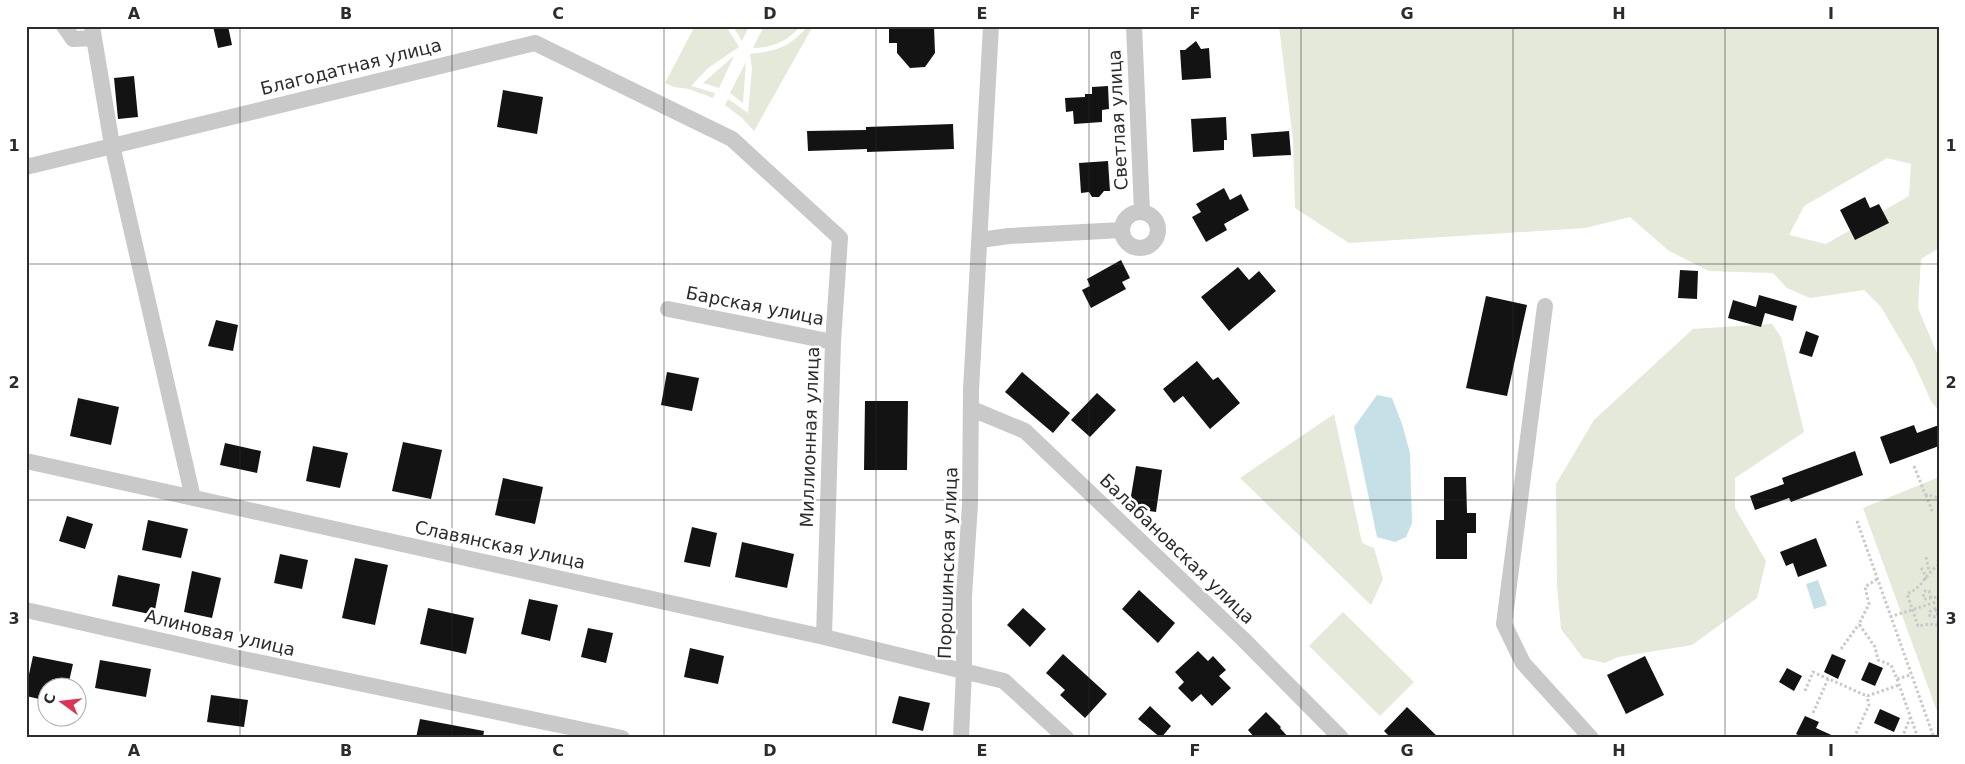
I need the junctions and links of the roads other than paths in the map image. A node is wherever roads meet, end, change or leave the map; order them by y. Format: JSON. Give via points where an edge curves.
{"nodes":[{"id":1,"x":64,"y":26,"type":"edge"},
{"id":2,"x":992,"y":26,"type":"edge"},
{"id":3,"x":1134,"y":26,"type":"edge"},
{"id":4,"x":93,"y":32,"type":"edge"},
{"id":5,"x":112,"y":145,"type":"junction"},
{"id":6,"x":26,"y":167,"type":"edge"},
{"id":7,"x":1142,"y":211,"type":"junction"},
{"id":8,"x":1122,"y":230,"type":"junction"},
{"id":9,"x":840,"y":238,"type":"joint"},
{"id":10,"x":980,"y":240,"type":"junction"},
{"id":11,"x":1545,"y":306,"type":"dead end"},
{"id":12,"x":668,"y":309,"type":"dead end"},
{"id":13,"x":833,"y":342,"type":"junction"},
{"id":14,"x":972,"y":409,"type":"junction"},
{"id":15,"x":26,"y":461,"type":"edge"},
{"id":16,"x":193,"y":498,"type":"junction"},
{"id":17,"x":26,"y":610,"type":"edge"},
{"id":18,"x":824,"y":637,"type":"junction"},
{"id":19,"x":964,"y":671,"type":"junction"},
{"id":20,"x":622,"y":738,"type":"edge"},
{"id":21,"x":961,"y":738,"type":"edge"},
{"id":22,"x":1066,"y":738,"type":"edge"},
{"id":23,"x":1341,"y":738,"type":"edge"},
{"id":24,"x":1591,"y":738,"type":"edge"}],
"edges":[{"from":1,"to":4,"type":"street","via":[[73,39]]},
{"from":2,"to":10,"type":"street","name":"Порошинская улица"},
{"from":3,"to":7,"type":"street","name":"Светлая улица"},
{"from":4,"to":5,"type":"street"},
{"from":5,"to":6,"type":"street","name":"Благодатная улица"},
{"from":5,"to":9,"type":"street","name":"Благодатная улица","via":[[535,44],[732,139]]},
{"from":5,"to":16,"type":"street"},
{"from":7,"to":8,"type":"street","name":"Светлая улица","via":[[1126,217]]},
{"from":7,"to":8,"type":"street","name":"Светлая улица","via":[[1157,221],[1158,233],[1153,244],[1136,248],[1126,242]]},
{"from":8,"to":10,"type":"street"},
{"from":9,"to":13,"type":"street","name":"Миллионная улица"},
{"from":10,"to":14,"type":"street","name":"Порошинская улица"},
{"from":11,"to":24,"type":"street","via":[[1504,624],[1524,663]]},
{"from":12,"to":13,"type":"street","name":"Барская улица"},
{"from":13,"to":18,"type":"street","name":"Миллионная улица"},
{"from":14,"to":19,"type":"street","name":"Порошинская улица"},
{"from":14,"to":23,"type":"street","name":"Балабановская улица","via":[[1025,431],[1244,640]]},
{"from":15,"to":16,"type":"street","name":"Славянская улица"},
{"from":16,"to":18,"type":"street","name":"Славянская улица"},
{"from":17,"to":20,"type":"street","name":"Алиновая улица"},
{"from":18,"to":19,"type":"street","name":"Славянская улица"},
{"from":19,"to":21,"type":"street","name":"Порошинская улица"},
{"from":19,"to":22,"type":"street","name":"Славянская улица","via":[[1004,681]]}]}
